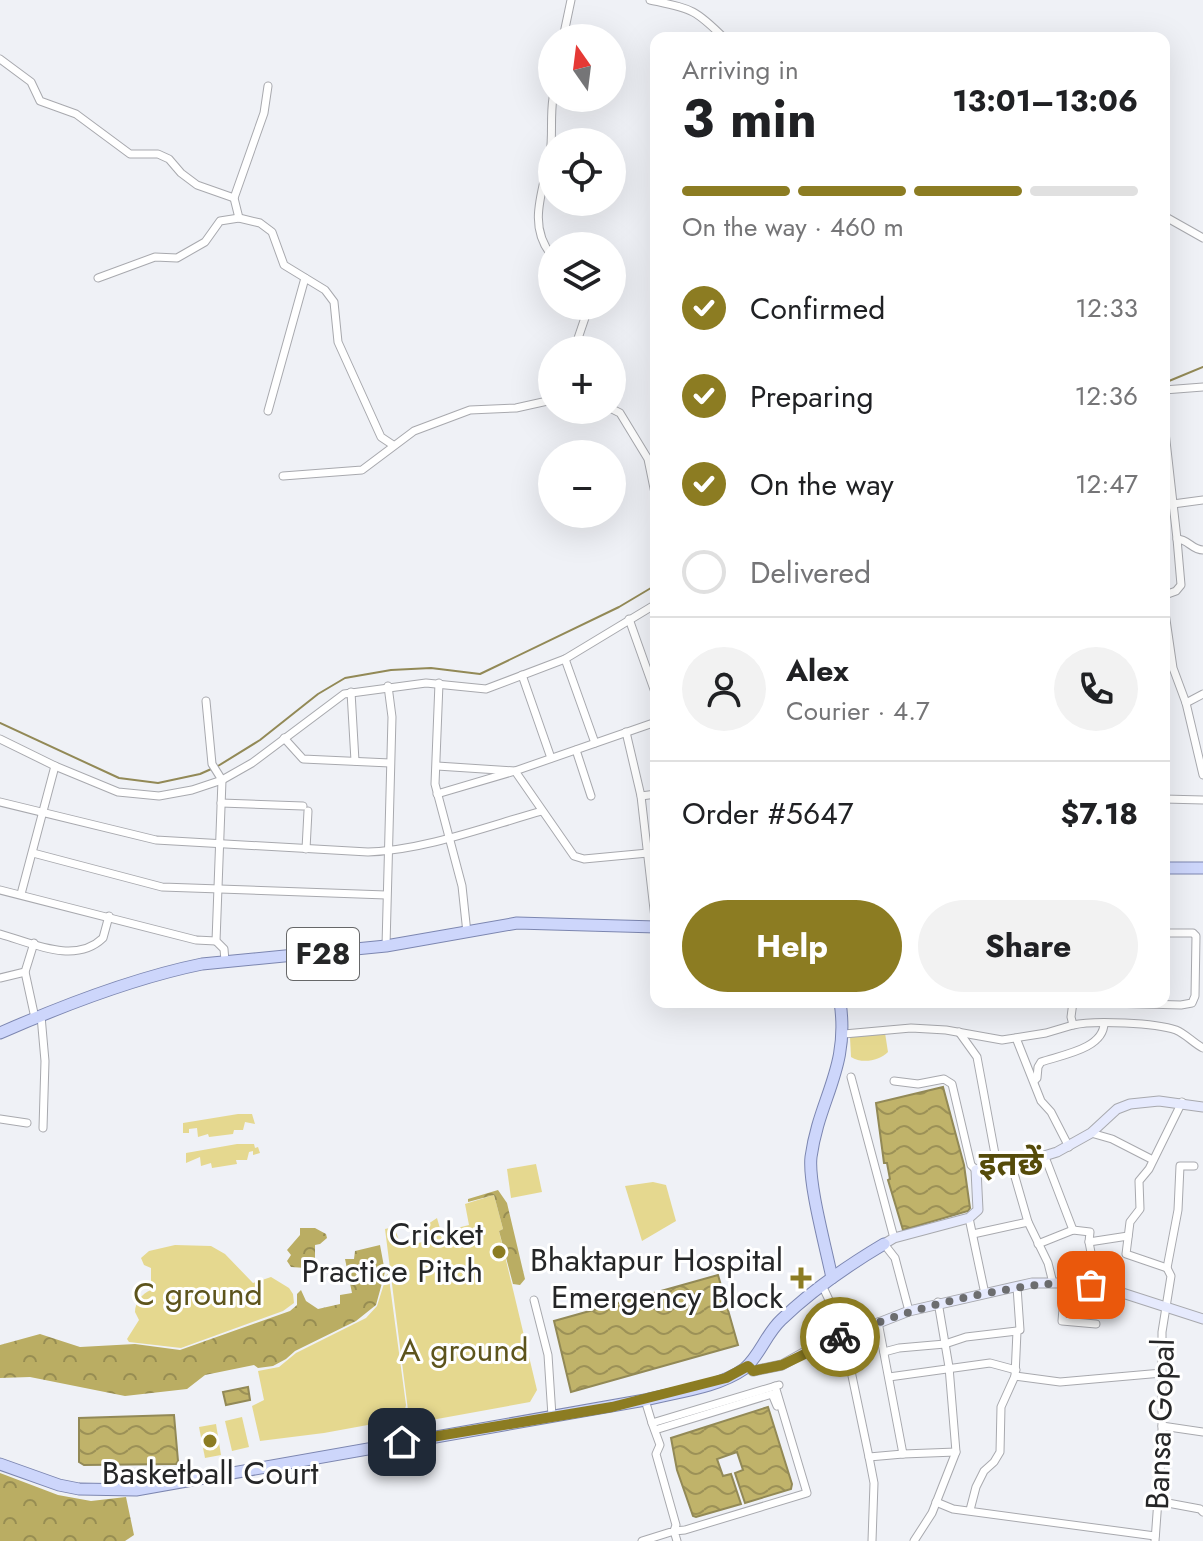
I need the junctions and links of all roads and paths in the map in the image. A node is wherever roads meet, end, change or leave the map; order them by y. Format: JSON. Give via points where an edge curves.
{"nodes":[{"id":1,"x":571,"y":0,"type":"edge"},
{"id":2,"x":650,"y":0,"type":"edge"},
{"id":3,"x":566,"y":24,"type":"edge"},
{"id":4,"x":718,"y":32,"type":"edge"},
{"id":5,"x":0,"y":59,"type":"edge"},
{"id":6,"x":268,"y":86,"type":"dead end"},
{"id":7,"x":552,"y":112,"type":"edge"},
{"id":8,"x":234,"y":198,"type":"junction"},
{"id":9,"x":239,"y":218,"type":"junction"},
{"id":10,"x":1170,"y":219,"type":"edge"},
{"id":11,"x":539,"y":232,"type":"edge"},
{"id":12,"x":1203,"y":238,"type":"edge"},
{"id":13,"x":98,"y":278,"type":"dead end"},
{"id":14,"x":305,"y":278,"type":"junction"},
{"id":15,"x":1203,"y":387,"type":"edge"},
{"id":16,"x":1170,"y":390,"type":"edge"},
{"id":17,"x":538,"y":403,"type":"edge"},
{"id":18,"x":268,"y":411,"type":"dead end"},
{"id":19,"x":626,"y":423,"type":"edge"},
{"id":20,"x":393,"y":445,"type":"junction"},
{"id":21,"x":650,"y":469,"type":"edge"},
{"id":22,"x":283,"y":476,"type":"dead end"},
{"id":23,"x":1170,"y":477,"type":"edge"},
{"id":24,"x":1203,"y":500,"type":"edge"},
{"id":25,"x":1173,"y":504,"type":"junction"},
{"id":26,"x":1177,"y":539,"type":"junction"},
{"id":27,"x":1203,"y":550,"type":"edge"},
{"id":28,"x":1170,"y":593,"type":"edge"},
{"id":29,"x":650,"y":607,"type":"edge"},
{"id":30,"x":629,"y":619,"type":"junction"},
{"id":31,"x":1170,"y":646,"type":"edge"},
{"id":32,"x":565,"y":659,"type":"junction"},
{"id":33,"x":1173,"y":668,"type":"junction"},
{"id":34,"x":1170,"y":669,"type":"edge"},
{"id":35,"x":522,"y":675,"type":"junction"},
{"id":36,"x":650,"y":678,"type":"edge"},
{"id":37,"x":439,"y":683,"type":"junction"},
{"id":38,"x":388,"y":686,"type":"junction"},
{"id":39,"x":351,"y":692,"type":"junction"},
{"id":40,"x":1203,"y":694,"type":"edge"},
{"id":41,"x":206,"y":701,"type":"dead end"},
{"id":42,"x":1186,"y":703,"type":"junction"},
{"id":43,"x":650,"y":724,"type":"edge"},
{"id":44,"x":626,"y":732,"type":"junction"},
{"id":45,"x":284,"y":738,"type":"junction"},
{"id":46,"x":0,"y":739,"type":"edge"},
{"id":47,"x":595,"y":743,"type":"junction"},
{"id":48,"x":576,"y":750,"type":"junction"},
{"id":49,"x":551,"y":758,"type":"junction"},
{"id":50,"x":355,"y":761,"type":"junction"},
{"id":51,"x":390,"y":763,"type":"junction"},
{"id":52,"x":55,"y":766,"type":"junction"},
{"id":53,"x":437,"y":766,"type":"junction"},
{"id":54,"x":515,"y":771,"type":"junction"},
{"id":55,"x":1203,"y":775,"type":"edge"},
{"id":56,"x":219,"y":777,"type":"junction"},
{"id":57,"x":437,"y":794,"type":"junction"},
{"id":58,"x":650,"y":795,"type":"edge"},
{"id":59,"x":591,"y":796,"type":"dead end"},
{"id":60,"x":641,"y":796,"type":"junction"},
{"id":61,"x":1170,"y":799,"type":"edge"},
{"id":62,"x":1203,"y":800,"type":"edge"},
{"id":63,"x":0,"y":802,"type":"edge"},
{"id":64,"x":221,"y":803,"type":"junction"},
{"id":65,"x":542,"y":811,"type":"junction"},
{"id":66,"x":43,"y":813,"type":"junction"},
{"id":67,"x":450,"y":836,"type":"junction"},
{"id":68,"x":650,"y":839,"type":"edge"},
{"id":69,"x":646,"y":840,"type":"junction"},
{"id":70,"x":220,"y":844,"type":"junction"},
{"id":71,"x":306,"y":849,"type":"junction"},
{"id":72,"x":387,"y":851,"type":"junction"},
{"id":73,"x":33,"y":853,"type":"junction"},
{"id":74,"x":648,"y":853,"type":"junction"},
{"id":75,"x":1170,"y":868,"type":"edge"},
{"id":76,"x":1203,"y":868,"type":"edge"},
{"id":77,"x":650,"y":872,"type":"edge"},
{"id":78,"x":217,"y":887,"type":"junction"},
{"id":79,"x":0,"y":890,"type":"edge"},
{"id":80,"x":21,"y":894,"type":"junction"},
{"id":81,"x":386,"y":895,"type":"junction"},
{"id":82,"x":109,"y":916,"type":"junction"},
{"id":83,"x":650,"y":927,"type":"edge"},
{"id":84,"x":467,"y":933,"type":"junction"},
{"id":85,"x":1170,"y":933,"type":"edge"},
{"id":86,"x":0,"y":934,"type":"edge"},
{"id":87,"x":216,"y":941,"type":"junction"},
{"id":88,"x":34,"y":943,"type":"junction"},
{"id":89,"x":386,"y":946,"type":"junction"},
{"id":90,"x":225,"y":961,"type":"junction"},
{"id":91,"x":25,"y":972,"type":"junction"},
{"id":92,"x":0,"y":978,"type":"edge"},
{"id":93,"x":1170,"y":1005,"type":"edge"},
{"id":94,"x":841,"y":1008,"type":"edge"},
{"id":95,"x":1073,"y":1008,"type":"edge"},
{"id":96,"x":38,"y":1017,"type":"junction"},
{"id":97,"x":1104,"y":1023,"type":"junction"},
{"id":98,"x":1073,"y":1025,"type":"junction"},
{"id":99,"x":959,"y":1032,"type":"junction"},
{"id":100,"x":0,"y":1033,"type":"edge"},
{"id":101,"x":844,"y":1034,"type":"junction"},
{"id":102,"x":1016,"y":1038,"type":"junction"},
{"id":103,"x":1203,"y":1048,"type":"edge"},
{"id":104,"x":851,"y":1077,"type":"dead end"},
{"id":105,"x":894,"y":1081,"type":"dead end"},
{"id":106,"x":1034,"y":1081,"type":"junction"},
{"id":107,"x":1182,"y":1102,"type":"junction"},
{"id":108,"x":1203,"y":1107,"type":"edge"},
{"id":109,"x":0,"y":1119,"type":"edge"},
{"id":110,"x":27,"y":1123,"type":"dead end"},
{"id":111,"x":43,"y":1128,"type":"dead end"},
{"id":112,"x":1091,"y":1133,"type":"junction"},
{"id":113,"x":1069,"y":1147,"type":"junction"},
{"id":114,"x":1045,"y":1157,"type":"junction"},
{"id":115,"x":1153,"y":1160,"type":"junction"},
{"id":116,"x":1011,"y":1163,"type":"junction"},
{"id":117,"x":997,"y":1165,"type":"junction"},
{"id":118,"x":1194,"y":1166,"type":"dead end"},
{"id":119,"x":976,"y":1170,"type":"junction"},
{"id":120,"x":969,"y":1218,"type":"junction"},
{"id":121,"x":1028,"y":1222,"type":"junction"},
{"id":122,"x":1073,"y":1230,"type":"junction"},
{"id":123,"x":973,"y":1234,"type":"junction"},
{"id":124,"x":1128,"y":1236,"type":"junction"},
{"id":125,"x":889,"y":1241,"type":"junction"},
{"id":126,"x":1089,"y":1242,"type":"junction"},
{"id":127,"x":1038,"y":1244,"type":"junction"},
{"id":128,"x":1167,"y":1268,"type":"junction"},
{"id":129,"x":827,"y":1282,"type":"junction"},
{"id":130,"x":1053,"y":1283,"type":"junction"},
{"id":131,"x":1070,"y":1283,"type":"junction"},
{"id":132,"x":1091,"y":1285,"type":"junction"},
{"id":133,"x":1017,"y":1287,"type":"junction"},
{"id":134,"x":985,"y":1294,"type":"junction"},
{"id":135,"x":534,"y":1300,"type":"dead end"},
{"id":136,"x":938,"y":1302,"type":"junction"},
{"id":137,"x":1167,"y":1308,"type":"junction"},
{"id":138,"x":909,"y":1311,"type":"junction"},
{"id":139,"x":1203,"y":1319,"type":"edge"},
{"id":140,"x":878,"y":1322,"type":"junction"},
{"id":141,"x":1096,"y":1324,"type":"dead end"},
{"id":142,"x":1017,"y":1331,"type":"junction"},
{"id":143,"x":842,"y":1336,"type":"junction"},
{"id":144,"x":945,"y":1344,"type":"junction"},
{"id":145,"x":884,"y":1352,"type":"junction"},
{"id":146,"x":748,"y":1366,"type":"junction"},
{"id":147,"x":949,"y":1367,"type":"junction"},
{"id":148,"x":1015,"y":1373,"type":"junction"},
{"id":149,"x":1162,"y":1373,"type":"junction"},
{"id":150,"x":889,"y":1377,"type":"junction"},
{"id":151,"x":645,"y":1400,"type":"junction"},
{"id":152,"x":552,"y":1416,"type":"junction"},
{"id":153,"x":785,"y":1423,"type":"junction"},
{"id":154,"x":654,"y":1426,"type":"junction"},
{"id":155,"x":1162,"y":1426,"type":"junction"},
{"id":156,"x":1203,"y":1432,"type":"edge"},
{"id":157,"x":956,"y":1452,"type":"junction"},
{"id":158,"x":903,"y":1454,"type":"junction"},
{"id":159,"x":869,"y":1457,"type":"junction"},
{"id":160,"x":0,"y":1464,"type":"edge"},
{"id":161,"x":1157,"y":1501,"type":"junction"},
{"id":162,"x":936,"y":1502,"type":"junction"},
{"id":163,"x":970,"y":1510,"type":"junction"},
{"id":164,"x":1203,"y":1512,"type":"edge"},
{"id":165,"x":674,"y":1531,"type":"junction"},
{"id":166,"x":1155,"y":1538,"type":"edge"},
{"id":167,"x":642,"y":1541,"type":"edge"},
{"id":168,"x":677,"y":1541,"type":"edge"},
{"id":169,"x":872,"y":1541,"type":"edge"},
{"id":170,"x":914,"y":1541,"type":"edge"}],
"edges":[{"from":1,"to":3,"type":"street"},
{"from":2,"to":4,"type":"street","via":[[695,11]]},
{"from":5,"to":8,"type":"street","via":[[31,82],[40,101],[76,114],[130,154],[158,154],[197,185]]},
{"from":6,"to":8,"type":"street","via":[[264,113]]},
{"from":7,"to":11,"type":"street","via":[[550,152],[537,209]]},
{"from":8,"to":9,"type":"street"},
{"from":9,"to":13,"type":"street","via":[[220,221],[205,242],[177,258],[155,257]]},
{"from":9,"to":14,"type":"street","via":[[272,232],[284,265]]},
{"from":10,"to":12,"type":"street"},
{"from":14,"to":18,"type":"street"},
{"from":14,"to":20,"type":"street","via":[[334,302],[338,342],[381,437]]},
{"from":15,"to":16,"type":"street"},
{"from":17,"to":20,"type":"street","via":[[470,410],[414,431]]},
{"from":19,"to":21,"type":"street"},
{"from":20,"to":22,"type":"street","via":[[362,470]]},
{"from":23,"to":25,"type":"street"},
{"from":24,"to":25,"type":"street"},
{"from":25,"to":26,"type":"street"},
{"from":26,"to":27,"type":"street"},
{"from":26,"to":28,"type":"street","via":[[1181,585]]},
{"from":29,"to":30,"type":"street"},
{"from":30,"to":32,"type":"street"},
{"from":30,"to":36,"type":"street"},
{"from":31,"to":33,"type":"street"},
{"from":32,"to":35,"type":"street"},
{"from":32,"to":47,"type":"street"},
{"from":33,"to":34,"type":"street"},
{"from":33,"to":42,"type":"street"},
{"from":35,"to":37,"type":"street","via":[[486,689]]},
{"from":35,"to":49,"type":"street"},
{"from":37,"to":38,"type":"street"},
{"from":37,"to":53,"type":"street"},
{"from":38,"to":39,"type":"street"},
{"from":38,"to":51,"type":"street"},
{"from":39,"to":45,"type":"street"},
{"from":39,"to":50,"type":"street"},
{"from":40,"to":42,"type":"street"},
{"from":41,"to":56,"type":"street","via":[[212,764]]},
{"from":42,"to":55,"type":"street"},
{"from":43,"to":44,"type":"street"},
{"from":44,"to":47,"type":"street"},
{"from":44,"to":60,"type":"street"},
{"from":45,"to":50,"type":"street","via":[[303,759]]},
{"from":45,"to":56,"type":"street","via":[[252,763]]},
{"from":46,"to":52,"type":"street"},
{"from":47,"to":48,"type":"street"},
{"from":48,"to":49,"type":"street"},
{"from":48,"to":59,"type":"street"},
{"from":49,"to":54,"type":"street"},
{"from":50,"to":51,"type":"street"},
{"from":51,"to":72,"type":"street"},
{"from":52,"to":56,"type":"street","via":[[136,795],[175,793]]},
{"from":52,"to":66,"type":"street"},
{"from":53,"to":54,"type":"street"},
{"from":53,"to":57,"type":"street"},
{"from":54,"to":57,"type":"street"},
{"from":54,"to":65,"type":"street"},
{"from":56,"to":64,"type":"street"},
{"from":57,"to":67,"type":"street"},
{"from":58,"to":60,"type":"street"},
{"from":60,"to":69,"type":"street"},
{"from":61,"to":62,"type":"street"},
{"from":63,"to":66,"type":"street"},
{"from":64,"to":70,"type":"street"},
{"from":64,"to":71,"type":"street","via":[[306,809]]},
{"from":65,"to":67,"type":"street"},
{"from":65,"to":74,"type":"street","via":[[574,856]]},
{"from":66,"to":70,"type":"street","via":[[156,840]]},
{"from":66,"to":73,"type":"street"},
{"from":67,"to":72,"type":"street"},
{"from":67,"to":84,"type":"street"},
{"from":68,"to":69,"type":"street"},
{"from":69,"to":74,"type":"street"},
{"from":70,"to":71,"type":"street"},
{"from":70,"to":78,"type":"street"},
{"from":71,"to":72,"type":"street"},
{"from":72,"to":81,"type":"street"},
{"from":73,"to":78,"type":"street","via":[[162,887]]},
{"from":73,"to":80,"type":"street"},
{"from":74,"to":77,"type":"street"},
{"from":75,"to":76,"type":"main road"},
{"from":78,"to":81,"type":"street"},
{"from":78,"to":87,"type":"street"},
{"from":79,"to":80,"type":"street"},
{"from":80,"to":82,"type":"street"},
{"from":81,"to":89,"type":"street"},
{"from":82,"to":87,"type":"street"},
{"from":82,"to":88,"type":"street","via":[[103,938],[84,950]]},
{"from":83,"to":84,"type":"main road","number":"F28","via":[[517,923]]},
{"from":84,"to":89,"type":"main road","number":"F28"},
{"from":85,"to":93,"type":"street","via":[[1196,936],[1195,996],[1192,1003]]},
{"from":86,"to":88,"type":"street"},
{"from":87,"to":90,"type":"street","via":[[224,949]]},
{"from":88,"to":91,"type":"street"},
{"from":89,"to":90,"type":"main road","number":"F28"},
{"from":90,"to":96,"type":"main road","number":"F28","via":[[175,970]]},
{"from":91,"to":92,"type":"street"},
{"from":91,"to":96,"type":"street"},
{"from":94,"to":101,"type":"main road"},
{"from":95,"to":98,"type":"street"},
{"from":96,"to":100,"type":"main road","number":"F28"},
{"from":96,"to":111,"type":"street","via":[[45,1061]]},
{"from":97,"to":98,"type":"street"},
{"from":97,"to":103,"type":"street","via":[[1176,1030]]},
{"from":97,"to":106,"type":"street","via":[[1095,1042],[1041,1062]]},
{"from":98,"to":102,"type":"street"},
{"from":99,"to":101,"type":"street","via":[[911,1028]]},
{"from":99,"to":102,"type":"street","via":[[996,1040]]},
{"from":99,"to":117,"type":"street","via":[[977,1057]]},
{"from":101,"to":129,"type":"main road","via":[[811,1165]]},
{"from":102,"to":106,"type":"street"},
{"from":104,"to":125,"type":"street"},
{"from":105,"to":119,"type":"street","via":[[944,1079],[952,1084]]},
{"from":106,"to":113,"type":"street"},
{"from":107,"to":108,"type":"main road"},
{"from":107,"to":112,"type":"main road","via":[[1123,1106]]},
{"from":107,"to":115,"type":"street"},
{"from":109,"to":110,"type":"street"},
{"from":112,"to":113,"type":"main road"},
{"from":112,"to":115,"type":"street"},
{"from":113,"to":114,"type":"main road"},
{"from":114,"to":116,"type":"main road"},
{"from":114,"to":122,"type":"street"},
{"from":115,"to":124,"type":"street","via":[[1139,1181],[1140,1209]]},
{"from":116,"to":117,"type":"main road"},
{"from":116,"to":121,"type":"street"},
{"from":117,"to":119,"type":"main road"},
{"from":118,"to":128,"type":"street","name":"Bansa Gopal","via":[[1180,1166]]},
{"from":119,"to":120,"type":"main road","via":[[978,1210]]},
{"from":120,"to":123,"type":"street"},
{"from":120,"to":125,"type":"main road"},
{"from":121,"to":123,"type":"street"},
{"from":121,"to":127,"type":"street"},
{"from":122,"to":126,"type":"street","via":[[1090,1232]]},
{"from":122,"to":127,"type":"street"},
{"from":123,"to":134,"type":"street"},
{"from":124,"to":126,"type":"street"},
{"from":124,"to":128,"type":"street","via":[[1126,1254]]},
{"from":125,"to":129,"type":"main road"},
{"from":125,"to":138,"type":"street"},
{"from":126,"to":132,"type":"street"},
{"from":127,"to":130,"type":"street"},
{"from":128,"to":137,"type":"street","name":"Bansa Gopal"},
{"from":129,"to":143,"type":"street"},
{"from":129,"to":146,"type":"main road","via":[[779,1322]]},
{"from":130,"to":131,"type":"main road"},
{"from":130,"to":133,"type":"main road"},
{"from":131,"to":132,"type":"main road"},
{"from":131,"to":141,"type":"street","via":[[1062,1321]]},
{"from":132,"to":137,"type":"main road"},
{"from":133,"to":134,"type":"main road"},
{"from":133,"to":142,"type":"street"},
{"from":134,"to":136,"type":"main road"},
{"from":135,"to":152,"type":"street","via":[[548,1355]]},
{"from":136,"to":138,"type":"main road"},
{"from":136,"to":144,"type":"street"},
{"from":137,"to":139,"type":"main road"},
{"from":137,"to":149,"type":"street","name":"Bansa Gopal"},
{"from":138,"to":140,"type":"main road"},
{"from":140,"to":143,"type":"main road"},
{"from":140,"to":145,"type":"street"},
{"from":142,"to":144,"type":"street"},
{"from":142,"to":148,"type":"street"},
{"from":143,"to":146,"type":"main road","via":[[782,1365],[753,1371]]},
{"from":143,"to":159,"type":"street"},
{"from":144,"to":145,"type":"street"},
{"from":144,"to":147,"type":"street"},
{"from":145,"to":150,"type":"street"},
{"from":146,"to":151,"type":"main road","via":[[726,1378]]},
{"from":147,"to":148,"type":"street","via":[[990,1363]]},
{"from":147,"to":150,"type":"street"},
{"from":147,"to":157,"type":"street"},
{"from":148,"to":149,"type":"street","via":[[1060,1382]]},
{"from":148,"to":163,"type":"street","via":[[1001,1407],[1000,1452],[984,1471]]},
{"from":149,"to":155,"type":"street","name":"Bansa Gopal"},
{"from":150,"to":158,"type":"street"},
{"from":151,"to":152,"type":"main road"},
{"from":151,"to":154,"type":"street"},
{"from":152,"to":160,"type":"main road","via":[[136,1490],[79,1489]]},
{"from":153,"to":154,"type":"street","via":[[772,1394]]},
{"from":153,"to":154,"type":"street","via":[[777,1386]]},
{"from":153,"to":165,"type":"street","via":[[807,1493]]},
{"from":154,"to":165,"type":"street"},
{"from":155,"to":156,"type":"street"},
{"from":155,"to":161,"type":"street","name":"Bansa Gopal"},
{"from":157,"to":158,"type":"street"},
{"from":157,"to":162,"type":"street"},
{"from":158,"to":159,"type":"street"},
{"from":159,"to":169,"type":"street","via":[[874,1483]]},
{"from":161,"to":164,"type":"street"},
{"from":161,"to":166,"type":"street","name":"Bansa Gopal"},
{"from":162,"to":163,"type":"street"},
{"from":162,"to":170,"type":"street"},
{"from":163,"to":166,"type":"street"},
{"from":165,"to":167,"type":"street"},
{"from":165,"to":168,"type":"street"}]}
